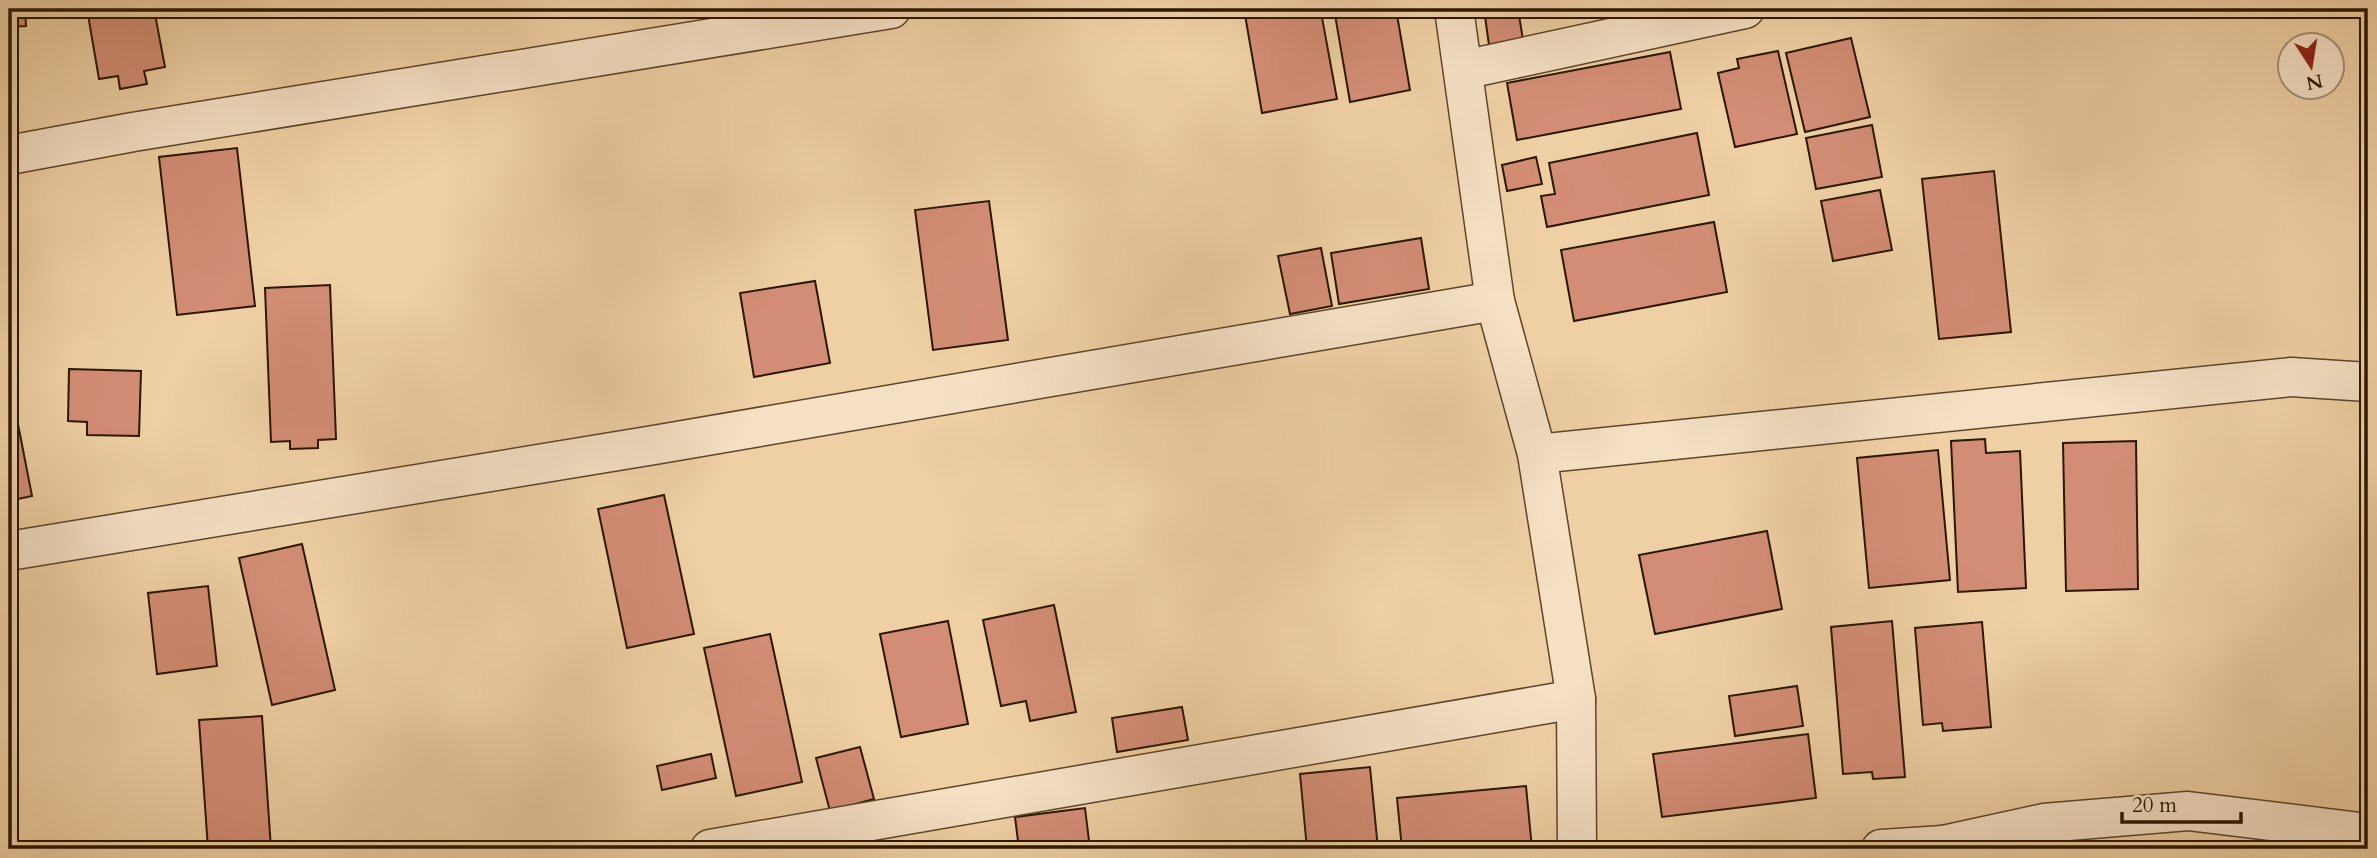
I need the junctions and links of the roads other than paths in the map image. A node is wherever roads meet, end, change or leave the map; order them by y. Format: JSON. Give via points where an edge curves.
{"nodes":[{"id":1,"x":891,"y":9,"type":"edge"},
{"id":2,"x":1454,"y":9,"type":"edge"},
{"id":3,"x":1745,"y":9,"type":"edge"},
{"id":4,"x":1463,"y":70,"type":"junction"},
{"id":5,"x":9,"y":155,"type":"edge"},
{"id":6,"x":1495,"y":301,"type":"junction"},
{"id":7,"x":2368,"y":382,"type":"edge"},
{"id":8,"x":1537,"y":454,"type":"junction"},
{"id":9,"x":9,"y":551,"type":"edge"},
{"id":10,"x":1576,"y":699,"type":"junction"},
{"id":11,"x":2368,"y":833,"type":"edge"},
{"id":12,"x":1943,"y":847,"type":"edge"},
{"id":13,"x":710,"y":849,"type":"edge"},
{"id":14,"x":1577,"y":849,"type":"edge"},
{"id":15,"x":1881,"y":849,"type":"edge"}],
"edges":[{"from":1,"to":5,"type":"street"},
{"from":2,"to":4,"type":"street"},
{"from":3,"to":4,"type":"street"},
{"from":4,"to":6,"type":"street"},
{"from":6,"to":8,"type":"street"},
{"from":6,"to":9,"type":"street"},
{"from":7,"to":8,"type":"street","via":[[2291,377]]},
{"from":8,"to":10,"type":"street"},
{"from":10,"to":13,"type":"street"},
{"from":10,"to":14,"type":"street"},
{"from":11,"to":12,"type":"street","via":[[2188,811],[2044,823]]},
{"from":12,"to":15,"type":"street"}]}
